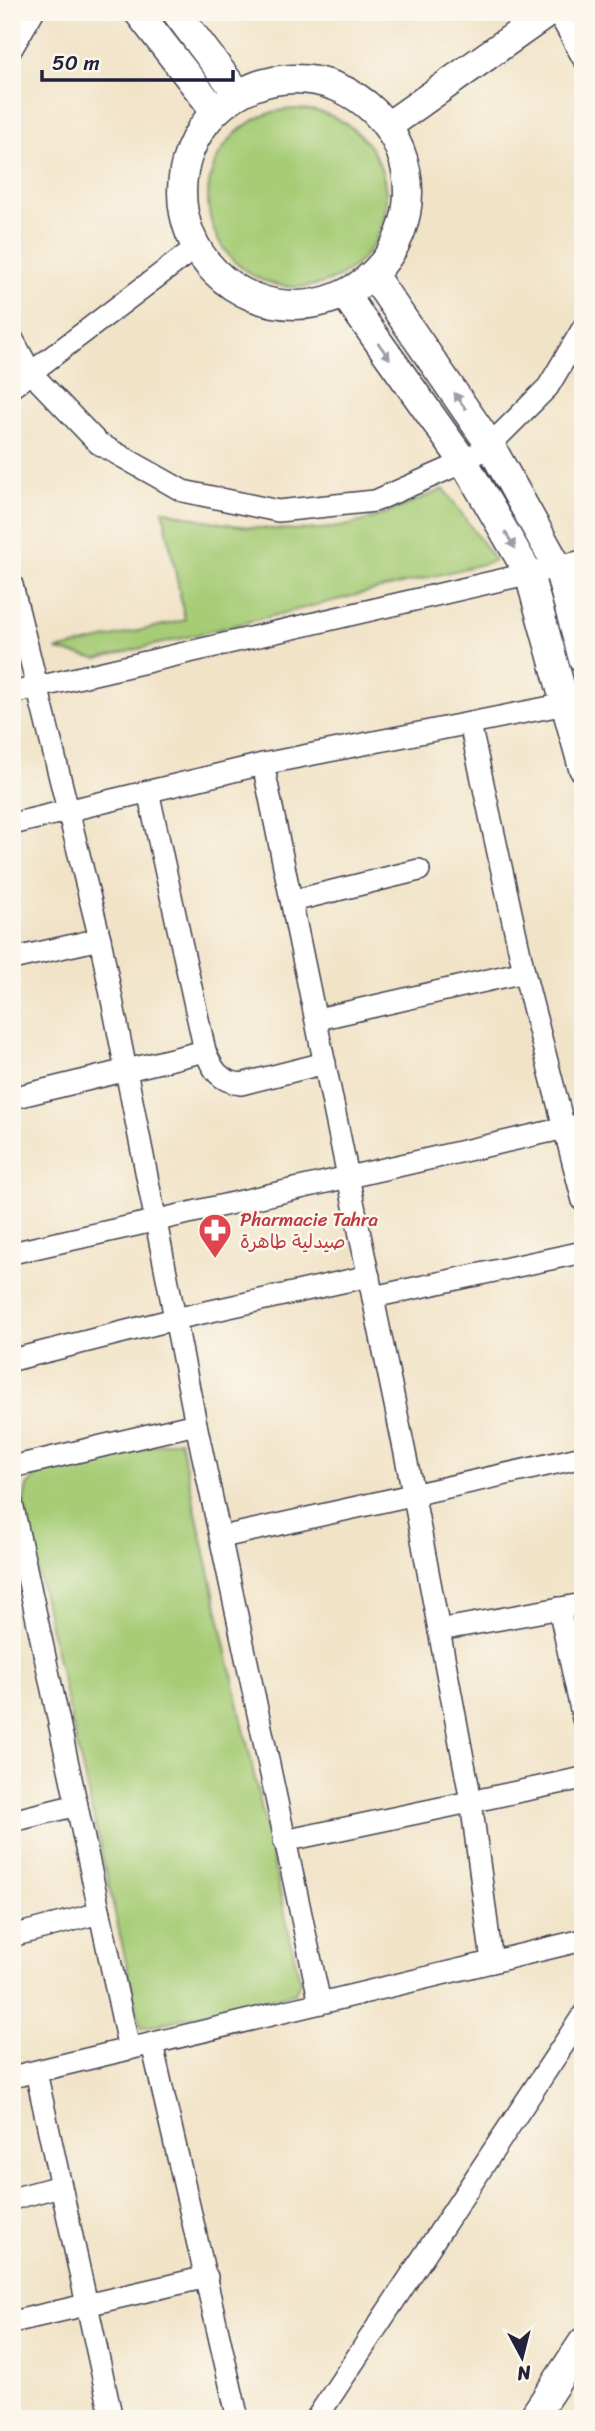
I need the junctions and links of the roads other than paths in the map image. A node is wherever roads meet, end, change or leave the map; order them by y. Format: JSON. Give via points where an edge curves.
{"nodes":[{"id":1,"x":33,"y":12,"type":"edge"},
{"id":2,"x":138,"y":12,"type":"edge"},
{"id":3,"x":176,"y":12,"type":"edge"},
{"id":4,"x":549,"y":12,"type":"edge"},
{"id":5,"x":558,"y":12,"type":"edge"},
{"id":6,"x":12,"y":48,"type":"edge"},
{"id":7,"x":583,"y":58,"type":"edge"},
{"id":8,"x":238,"y":94,"type":"junction"},
{"id":9,"x":215,"y":111,"type":"junction"},
{"id":10,"x":388,"y":126,"type":"junction"},
{"id":11,"x":195,"y":248,"type":"junction"},
{"id":12,"x":373,"y":275,"type":"junction"},
{"id":13,"x":345,"y":295,"type":"junction"},
{"id":14,"x":583,"y":328,"type":"edge"},
{"id":15,"x":12,"y":338,"type":"edge"},
{"id":16,"x":31,"y":373,"type":"junction"},
{"id":17,"x":12,"y":387,"type":"edge"},
{"id":18,"x":490,"y":445,"type":"junction"},
{"id":19,"x":464,"y":463,"type":"junction"},
{"id":20,"x":571,"y":564,"type":"edge"},
{"id":21,"x":529,"y":574,"type":"junction"},
{"id":22,"x":12,"y":585,"type":"edge"},
{"id":23,"x":583,"y":659,"type":"edge"},
{"id":24,"x":38,"y":688,"type":"junction"},
{"id":25,"x":12,"y":694,"type":"edge"},
{"id":26,"x":566,"y":704,"type":"junction"},
{"id":27,"x":470,"y":724,"type":"junction"},
{"id":28,"x":262,"y":764,"type":"junction"},
{"id":29,"x":583,"y":768,"type":"edge"},
{"id":30,"x":148,"y":791,"type":"junction"},
{"id":31,"x":68,"y":810,"type":"junction"},
{"id":32,"x":12,"y":824,"type":"edge"},
{"id":33,"x":419,"y":870,"type":"dead end"},
{"id":34,"x":292,"y":901,"type":"junction"},
{"id":35,"x":100,"y":939,"type":"junction"},
{"id":36,"x":12,"y":959,"type":"edge"},
{"id":37,"x":524,"y":972,"type":"junction"},
{"id":38,"x":317,"y":1019,"type":"junction"},
{"id":39,"x":205,"y":1051,"type":"junction"},
{"id":40,"x":325,"y":1063,"type":"junction"},
{"id":41,"x":128,"y":1069,"type":"junction"},
{"id":42,"x":12,"y":1098,"type":"edge"},
{"id":43,"x":574,"y":1126,"type":"edge"},
{"id":44,"x":349,"y":1178,"type":"junction"},
{"id":45,"x":583,"y":1201,"type":"edge"},
{"id":46,"x":155,"y":1222,"type":"junction"},
{"id":47,"x":583,"y":1252,"type":"edge"},
{"id":48,"x":12,"y":1253,"type":"edge"},
{"id":49,"x":371,"y":1287,"type":"junction"},
{"id":50,"x":175,"y":1319,"type":"junction"},
{"id":51,"x":12,"y":1360,"type":"edge"},
{"id":52,"x":196,"y":1424,"type":"junction"},
{"id":53,"x":583,"y":1457,"type":"edge"},
{"id":54,"x":12,"y":1466,"type":"edge"},
{"id":55,"x":414,"y":1497,"type":"junction"},
{"id":56,"x":12,"y":1503,"type":"edge"},
{"id":57,"x":222,"y":1537,"type":"junction"},
{"id":58,"x":583,"y":1604,"type":"edge"},
{"id":59,"x":559,"y":1608,"type":"junction"},
{"id":60,"x":439,"y":1630,"type":"junction"},
{"id":61,"x":583,"y":1719,"type":"edge"},
{"id":62,"x":583,"y":1778,"type":"edge"},
{"id":63,"x":471,"y":1801,"type":"junction"},
{"id":64,"x":77,"y":1805,"type":"junction"},
{"id":65,"x":12,"y":1821,"type":"edge"},
{"id":66,"x":284,"y":1841,"type":"junction"},
{"id":67,"x":100,"y":1913,"type":"junction"},
{"id":68,"x":12,"y":1936,"type":"edge"},
{"id":69,"x":583,"y":1940,"type":"edge"},
{"id":70,"x":492,"y":1962,"type":"junction"},
{"id":71,"x":320,"y":2003,"type":"junction"},
{"id":72,"x":583,"y":2015,"type":"edge"},
{"id":73,"x":152,"y":2044,"type":"junction"},
{"id":74,"x":129,"y":2049,"type":"junction"},
{"id":75,"x":36,"y":2072,"type":"junction"},
{"id":76,"x":12,"y":2077,"type":"edge"},
{"id":77,"x":60,"y":2186,"type":"junction"},
{"id":78,"x":12,"y":2199,"type":"edge"},
{"id":79,"x":207,"y":2277,"type":"junction"},
{"id":80,"x":85,"y":2305,"type":"junction"},
{"id":81,"x":12,"y":2322,"type":"edge"},
{"id":82,"x":583,"y":2342,"type":"edge"},
{"id":83,"x":112,"y":2419,"type":"edge"},
{"id":84,"x":238,"y":2419,"type":"edge"},
{"id":85,"x":316,"y":2419,"type":"edge"},
{"id":86,"x":532,"y":2419,"type":"edge"}],
"edges":[{"from":1,"to":6,"type":"street"},
{"from":2,"to":9,"type":"street"},
{"from":3,"to":8,"type":"street"},
{"from":4,"to":10,"type":"street"},
{"from":5,"to":7,"type":"street"},
{"from":8,"to":9,"type":"street"},
{"from":8,"to":10,"type":"street","via":[[277,80],[319,81],[358,97]]},
{"from":9,"to":11,"type":"street","via":[[188,152],[181,201]]},
{"from":10,"to":12,"type":"street","via":[[406,163],[409,203],[398,243]]},
{"from":11,"to":13,"type":"street","via":[[223,281],[261,301],[303,306]]},
{"from":11,"to":16,"type":"street"},
{"from":12,"to":13,"type":"street"},
{"from":18,"to":12,"type":"street","one_way":true},
{"from":13,"to":19,"type":"street","one_way":true},
{"from":14,"to":18,"type":"street","via":[[548,387]]},
{"from":15,"to":16,"type":"street"},
{"from":16,"to":17,"type":"street"},
{"from":16,"to":19,"type":"street","via":[[98,443],[122,457],[183,491],[278,511],[375,501]]},
{"from":18,"to":19,"type":"street"},
{"from":18,"to":20,"type":"street"},
{"from":19,"to":21,"type":"street","one_way":true},
{"from":20,"to":21,"type":"street"},
{"from":20,"to":23,"type":"street"},
{"from":21,"to":24,"type":"street"},
{"from":21,"to":26,"type":"street"},
{"from":22,"to":24,"type":"street"},
{"from":24,"to":25,"type":"street"},
{"from":24,"to":31,"type":"street"},
{"from":26,"to":27,"type":"street"},
{"from":26,"to":29,"type":"street"},
{"from":27,"to":28,"type":"street"},
{"from":27,"to":37,"type":"street"},
{"from":28,"to":30,"type":"street"},
{"from":28,"to":34,"type":"street"},
{"from":30,"to":31,"type":"street"},
{"from":30,"to":39,"type":"street"},
{"from":31,"to":32,"type":"street"},
{"from":31,"to":35,"type":"street"},
{"from":33,"to":34,"type":"street"},
{"from":34,"to":38,"type":"street"},
{"from":35,"to":36,"type":"street"},
{"from":35,"to":41,"type":"street"},
{"from":37,"to":38,"type":"street"},
{"from":37,"to":43,"type":"street"},
{"from":38,"to":40,"type":"street"},
{"from":39,"to":40,"type":"street","via":[[220,1077],[241,1084]]},
{"from":39,"to":41,"type":"street"},
{"from":40,"to":44,"type":"street"},
{"from":41,"to":42,"type":"street"},
{"from":41,"to":46,"type":"street"},
{"from":43,"to":44,"type":"street"},
{"from":43,"to":45,"type":"street"},
{"from":44,"to":46,"type":"street"},
{"from":44,"to":49,"type":"street"},
{"from":46,"to":48,"type":"street"},
{"from":46,"to":50,"type":"street"},
{"from":47,"to":49,"type":"street"},
{"from":49,"to":50,"type":"street"},
{"from":49,"to":55,"type":"street"},
{"from":50,"to":51,"type":"street"},
{"from":50,"to":52,"type":"street"},
{"from":52,"to":54,"type":"street"},
{"from":52,"to":57,"type":"street"},
{"from":53,"to":55,"type":"street"},
{"from":55,"to":57,"type":"street"},
{"from":55,"to":60,"type":"street"},
{"from":56,"to":64,"type":"street"},
{"from":57,"to":66,"type":"street"},
{"from":58,"to":59,"type":"street"},
{"from":59,"to":60,"type":"street"},
{"from":59,"to":61,"type":"street"},
{"from":60,"to":63,"type":"street"},
{"from":62,"to":63,"type":"street"},
{"from":63,"to":66,"type":"street"},
{"from":63,"to":70,"type":"street"},
{"from":64,"to":65,"type":"street"},
{"from":64,"to":67,"type":"street"},
{"from":66,"to":71,"type":"street"},
{"from":67,"to":68,"type":"street"},
{"from":67,"to":74,"type":"street"},
{"from":69,"to":70,"type":"street"},
{"from":70,"to":71,"type":"street"},
{"from":71,"to":73,"type":"street"},
{"from":72,"to":85,"type":"street"},
{"from":73,"to":74,"type":"street"},
{"from":73,"to":79,"type":"street"},
{"from":74,"to":75,"type":"street"},
{"from":75,"to":76,"type":"street"},
{"from":75,"to":77,"type":"street"},
{"from":77,"to":78,"type":"street"},
{"from":77,"to":80,"type":"street"},
{"from":79,"to":80,"type":"street"},
{"from":79,"to":84,"type":"street"},
{"from":80,"to":81,"type":"street"},
{"from":80,"to":83,"type":"street"},
{"from":82,"to":86,"type":"street"}]}
